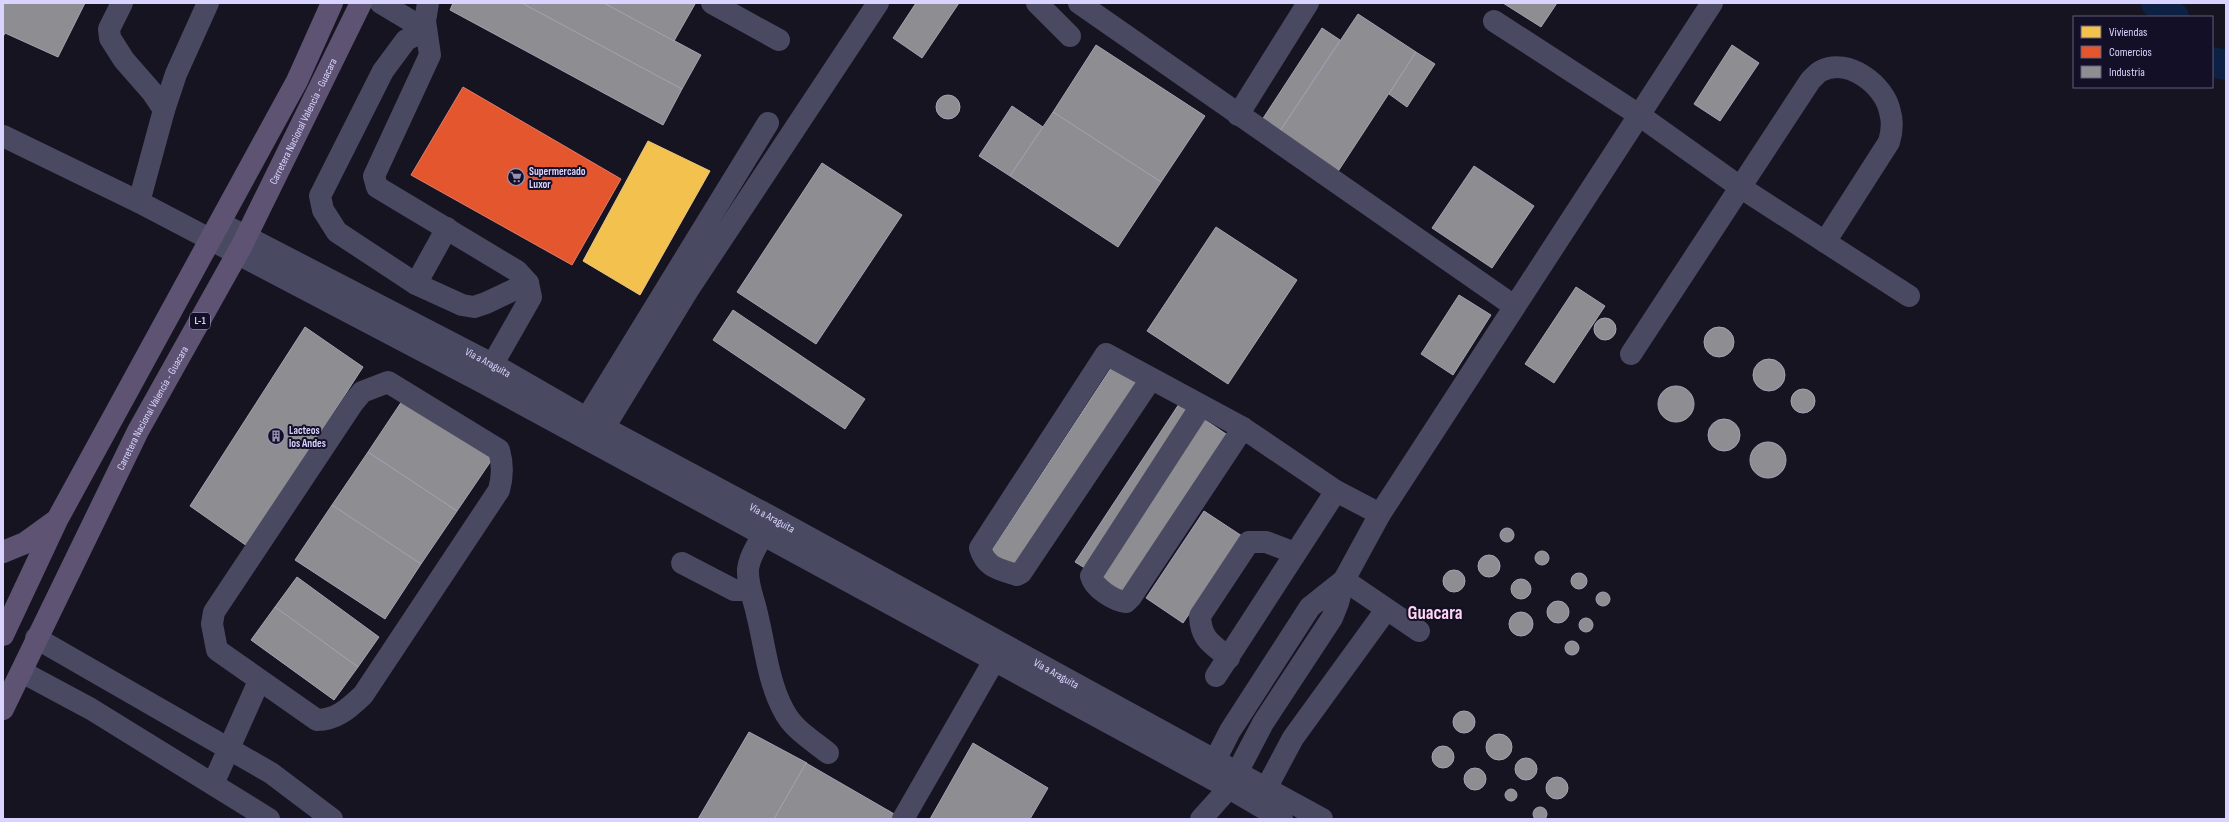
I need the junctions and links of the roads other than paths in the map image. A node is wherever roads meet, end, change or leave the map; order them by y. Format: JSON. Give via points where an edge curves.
{"nodes":[{"id":1,"x":122,"y":3,"type":"edge"},
{"id":2,"x":208,"y":3,"type":"edge"},
{"id":3,"x":332,"y":3,"type":"edge"},
{"id":4,"x":361,"y":3,"type":"edge"},
{"id":5,"x":382,"y":3,"type":"edge"},
{"id":6,"x":428,"y":3,"type":"edge"},
{"id":7,"x":712,"y":3,"type":"edge"},
{"id":8,"x":878,"y":3,"type":"edge"},
{"id":9,"x":1037,"y":3,"type":"edge"},
{"id":10,"x":1079,"y":3,"type":"edge"},
{"id":11,"x":1308,"y":3,"type":"edge"},
{"id":12,"x":1712,"y":3,"type":"edge"},
{"id":13,"x":1494,"y":20,"type":"dead end"},
{"id":14,"x":426,"y":30,"type":"junction"},
{"id":15,"x":1070,"y":36,"type":"dead end"},
{"id":16,"x":779,"y":40,"type":"dead end"},
{"id":17,"x":164,"y":110,"type":"junction"},
{"id":18,"x":1238,"y":115,"type":"junction"},
{"id":19,"x":1639,"y":115,"type":"junction"},
{"id":20,"x":768,"y":123,"type":"dead end"},
{"id":21,"x":3,"y":136,"type":"edge"},
{"id":22,"x":1740,"y":187,"type":"junction"},
{"id":23,"x":139,"y":202,"type":"junction"},
{"id":24,"x":447,"y":228,"type":"junction"},
{"id":25,"x":215,"y":231,"type":"junction"},
{"id":26,"x":1826,"y":242,"type":"junction"},
{"id":27,"x":242,"y":245,"type":"junction"},
{"id":28,"x":528,"y":283,"type":"junction"},
{"id":29,"x":416,"y":284,"type":"junction"},
{"id":30,"x":1909,"y":296,"type":"dead end"},
{"id":31,"x":1514,"y":306,"type":"junction"},
{"id":32,"x":1631,"y":354,"type":"dead end"},
{"id":33,"x":488,"y":373,"type":"junction"},
{"id":34,"x":1151,"y":379,"type":"junction"},
{"id":35,"x":1201,"y":406,"type":"junction"},
{"id":36,"x":1243,"y":428,"type":"junction"},
{"id":37,"x":591,"y":431,"type":"junction"},
{"id":38,"x":1336,"y":491,"type":"junction"},
{"id":39,"x":1380,"y":514,"type":"junction"},
{"id":40,"x":57,"y":520,"type":"junction"},
{"id":41,"x":770,"y":526,"type":"junction"},
{"id":42,"x":3,"y":552,"type":"edge"},
{"id":43,"x":1295,"y":553,"type":"junction"},
{"id":44,"x":682,"y":563,"type":"dead end"},
{"id":45,"x":1344,"y":580,"type":"junction"},
{"id":46,"x":750,"y":590,"type":"junction"},
{"id":47,"x":1386,"y":610,"type":"junction"},
{"id":48,"x":5,"y":622,"type":"edge"},
{"id":49,"x":1418,"y":630,"type":"dead end"},
{"id":50,"x":36,"y":638,"type":"junction"},
{"id":51,"x":999,"y":652,"type":"junction"},
{"id":52,"x":1229,"y":658,"type":"junction"},
{"id":53,"x":12,"y":669,"type":"edge"},
{"id":54,"x":1216,"y":676,"type":"dead end"},
{"id":55,"x":259,"y":681,"type":"junction"},
{"id":56,"x":3,"y":709,"type":"edge"},
{"id":57,"x":229,"y":750,"type":"junction"},
{"id":58,"x":828,"y":753,"type":"dead end"},
{"id":59,"x":1211,"y":769,"type":"junction"},
{"id":60,"x":1233,"y":780,"type":"junction"},
{"id":61,"x":213,"y":784,"type":"junction"},
{"id":62,"x":1262,"y":797,"type":"junction"},
{"id":63,"x":269,"y":819,"type":"edge"},
{"id":64,"x":332,"y":819,"type":"edge"},
{"id":65,"x":903,"y":819,"type":"edge"},
{"id":66,"x":1201,"y":819,"type":"edge"},
{"id":67,"x":1282,"y":819,"type":"edge"},
{"id":68,"x":1322,"y":819,"type":"edge"}],
"edges":[{"from":1,"to":17,"type":"street","via":[[109,29],[110,38]]},
{"from":2,"to":17,"type":"street","via":[[176,74]]},
{"from":3,"to":25,"type":"main road","via":[[297,81]]},
{"from":4,"to":27,"type":"main road","name":"Carretera Nacional Valencia - Guacara","number":"L-1"},
{"from":5,"to":14,"type":"street"},
{"from":6,"to":14,"type":"street"},
{"from":7,"to":16,"type":"street"},
{"from":8,"to":37,"type":"street","via":[[688,290]]},
{"from":9,"to":15,"type":"street"},
{"from":10,"to":18,"type":"street"},
{"from":11,"to":18,"type":"street"},
{"from":12,"to":19,"type":"street"},
{"from":13,"to":19,"type":"street"},
{"from":14,"to":24,"type":"street","via":[[430,55],[374,176],[377,187]]},
{"from":14,"to":29,"type":"street","via":[[406,40],[383,71],[320,196],[322,210],[337,232]]},
{"from":17,"to":23,"type":"street"},
{"from":18,"to":31,"type":"street"},
{"from":19,"to":22,"type":"street"},
{"from":19,"to":31,"type":"street"},
{"from":20,"to":37,"type":"street"},
{"from":21,"to":23,"type":"street","name":"Via a Araguita"},
{"from":22,"to":26,"type":"street"},
{"from":22,"to":26,"type":"street","via":[[1810,81],[1821,71],[1834,67],[1852,70],[1870,80],[1884,96],[1890,111],[1892,129],[1889,142]]},
{"from":22,"to":32,"type":"street"},
{"from":23,"to":25,"type":"street","name":"Via a Araguita"},
{"from":24,"to":28,"type":"street","via":[[517,271]]},
{"from":24,"to":29,"type":"street"},
{"from":25,"to":27,"type":"street","name":"Via a Araguita"},
{"from":25,"to":40,"type":"main road"},
{"from":26,"to":30,"type":"street"},
{"from":27,"to":33,"type":"street","name":"Via a Araguita"},
{"from":27,"to":50,"type":"main road","name":"Carretera Nacional Valencia - Guacara","number":"L-1","via":[[138,431]]},
{"from":28,"to":29,"type":"street","via":[[474,307],[462,305]]},
{"from":28,"to":33,"type":"street","via":[[531,297]]},
{"from":31,"to":39,"type":"street"},
{"from":33,"to":37,"type":"street","name":"Via a Araguita"},
{"from":34,"to":34,"type":"street","via":[[1106,354],[980,548],[984,559],[994,568],[1018,575],[1021,573]]},
{"from":34,"to":35,"type":"street"},
{"from":35,"to":36,"type":"street"},
{"from":35,"to":36,"type":"street","via":[[1091,576],[1092,582],[1100,589],[1120,601],[1126,602],[1131,597]]},
{"from":36,"to":38,"type":"street"},
{"from":37,"to":41,"type":"street","name":"Via a Araguita"},
{"from":38,"to":39,"type":"street"},
{"from":38,"to":43,"type":"street"},
{"from":39,"to":45,"type":"street"},
{"from":40,"to":42,"type":"main road","via":[[25,543]]},
{"from":40,"to":48,"type":"main road"},
{"from":41,"to":46,"type":"street","via":[[748,568]]},
{"from":41,"to":51,"type":"street","name":"Via a Araguita"},
{"from":43,"to":52,"type":"street"},
{"from":43,"to":52,"type":"street","via":[[1266,542],[1249,542],[1200,616],[1201,630],[1209,641]]},
{"from":44,"to":46,"type":"street","via":[[734,590]]},
{"from":45,"to":47,"type":"street"},
{"from":45,"to":59,"type":"street","via":[[1310,607],[1234,725]]},
{"from":45,"to":60,"type":"street","via":[[1332,618],[1263,723]]},
{"from":46,"to":58,"type":"street","via":[[770,672],[783,711],[796,728]]},
{"from":47,"to":49,"type":"street"},
{"from":47,"to":62,"type":"street","via":[[1294,738]]},
{"from":48,"to":50,"type":"main road"},
{"from":50,"to":53,"type":"main road","name":"Carretera Nacional Valencia - Guacara","number":"L-1"},
{"from":50,"to":57,"type":"street"},
{"from":51,"to":59,"type":"street","name":"Via a Araguita"},
{"from":51,"to":65,"type":"street"},
{"from":52,"to":54,"type":"street"},
{"from":53,"to":56,"type":"main road","name":"Carretera Nacional Valencia - Guacara","number":"L-1"},
{"from":53,"to":61,"type":"street","via":[[91,709]]},
{"from":55,"to":55,"type":"street","via":[[316,720],[328,720],[345,711],[363,695],[500,490],[503,462],[499,450],[388,382],[362,392],[214,612],[212,624],[217,650]]},
{"from":55,"to":57,"type":"street"},
{"from":57,"to":61,"type":"street"},
{"from":57,"to":64,"type":"street","via":[[271,773]]},
{"from":59,"to":60,"type":"street","name":"Via a Araguita"},
{"from":60,"to":62,"type":"street","name":"Via a Araguita"},
{"from":60,"to":66,"type":"street"},
{"from":61,"to":63,"type":"street"},
{"from":62,"to":67,"type":"street","name":"Via a Araguita"},
{"from":62,"to":68,"type":"street","name":"Via a Araguita"}]}
